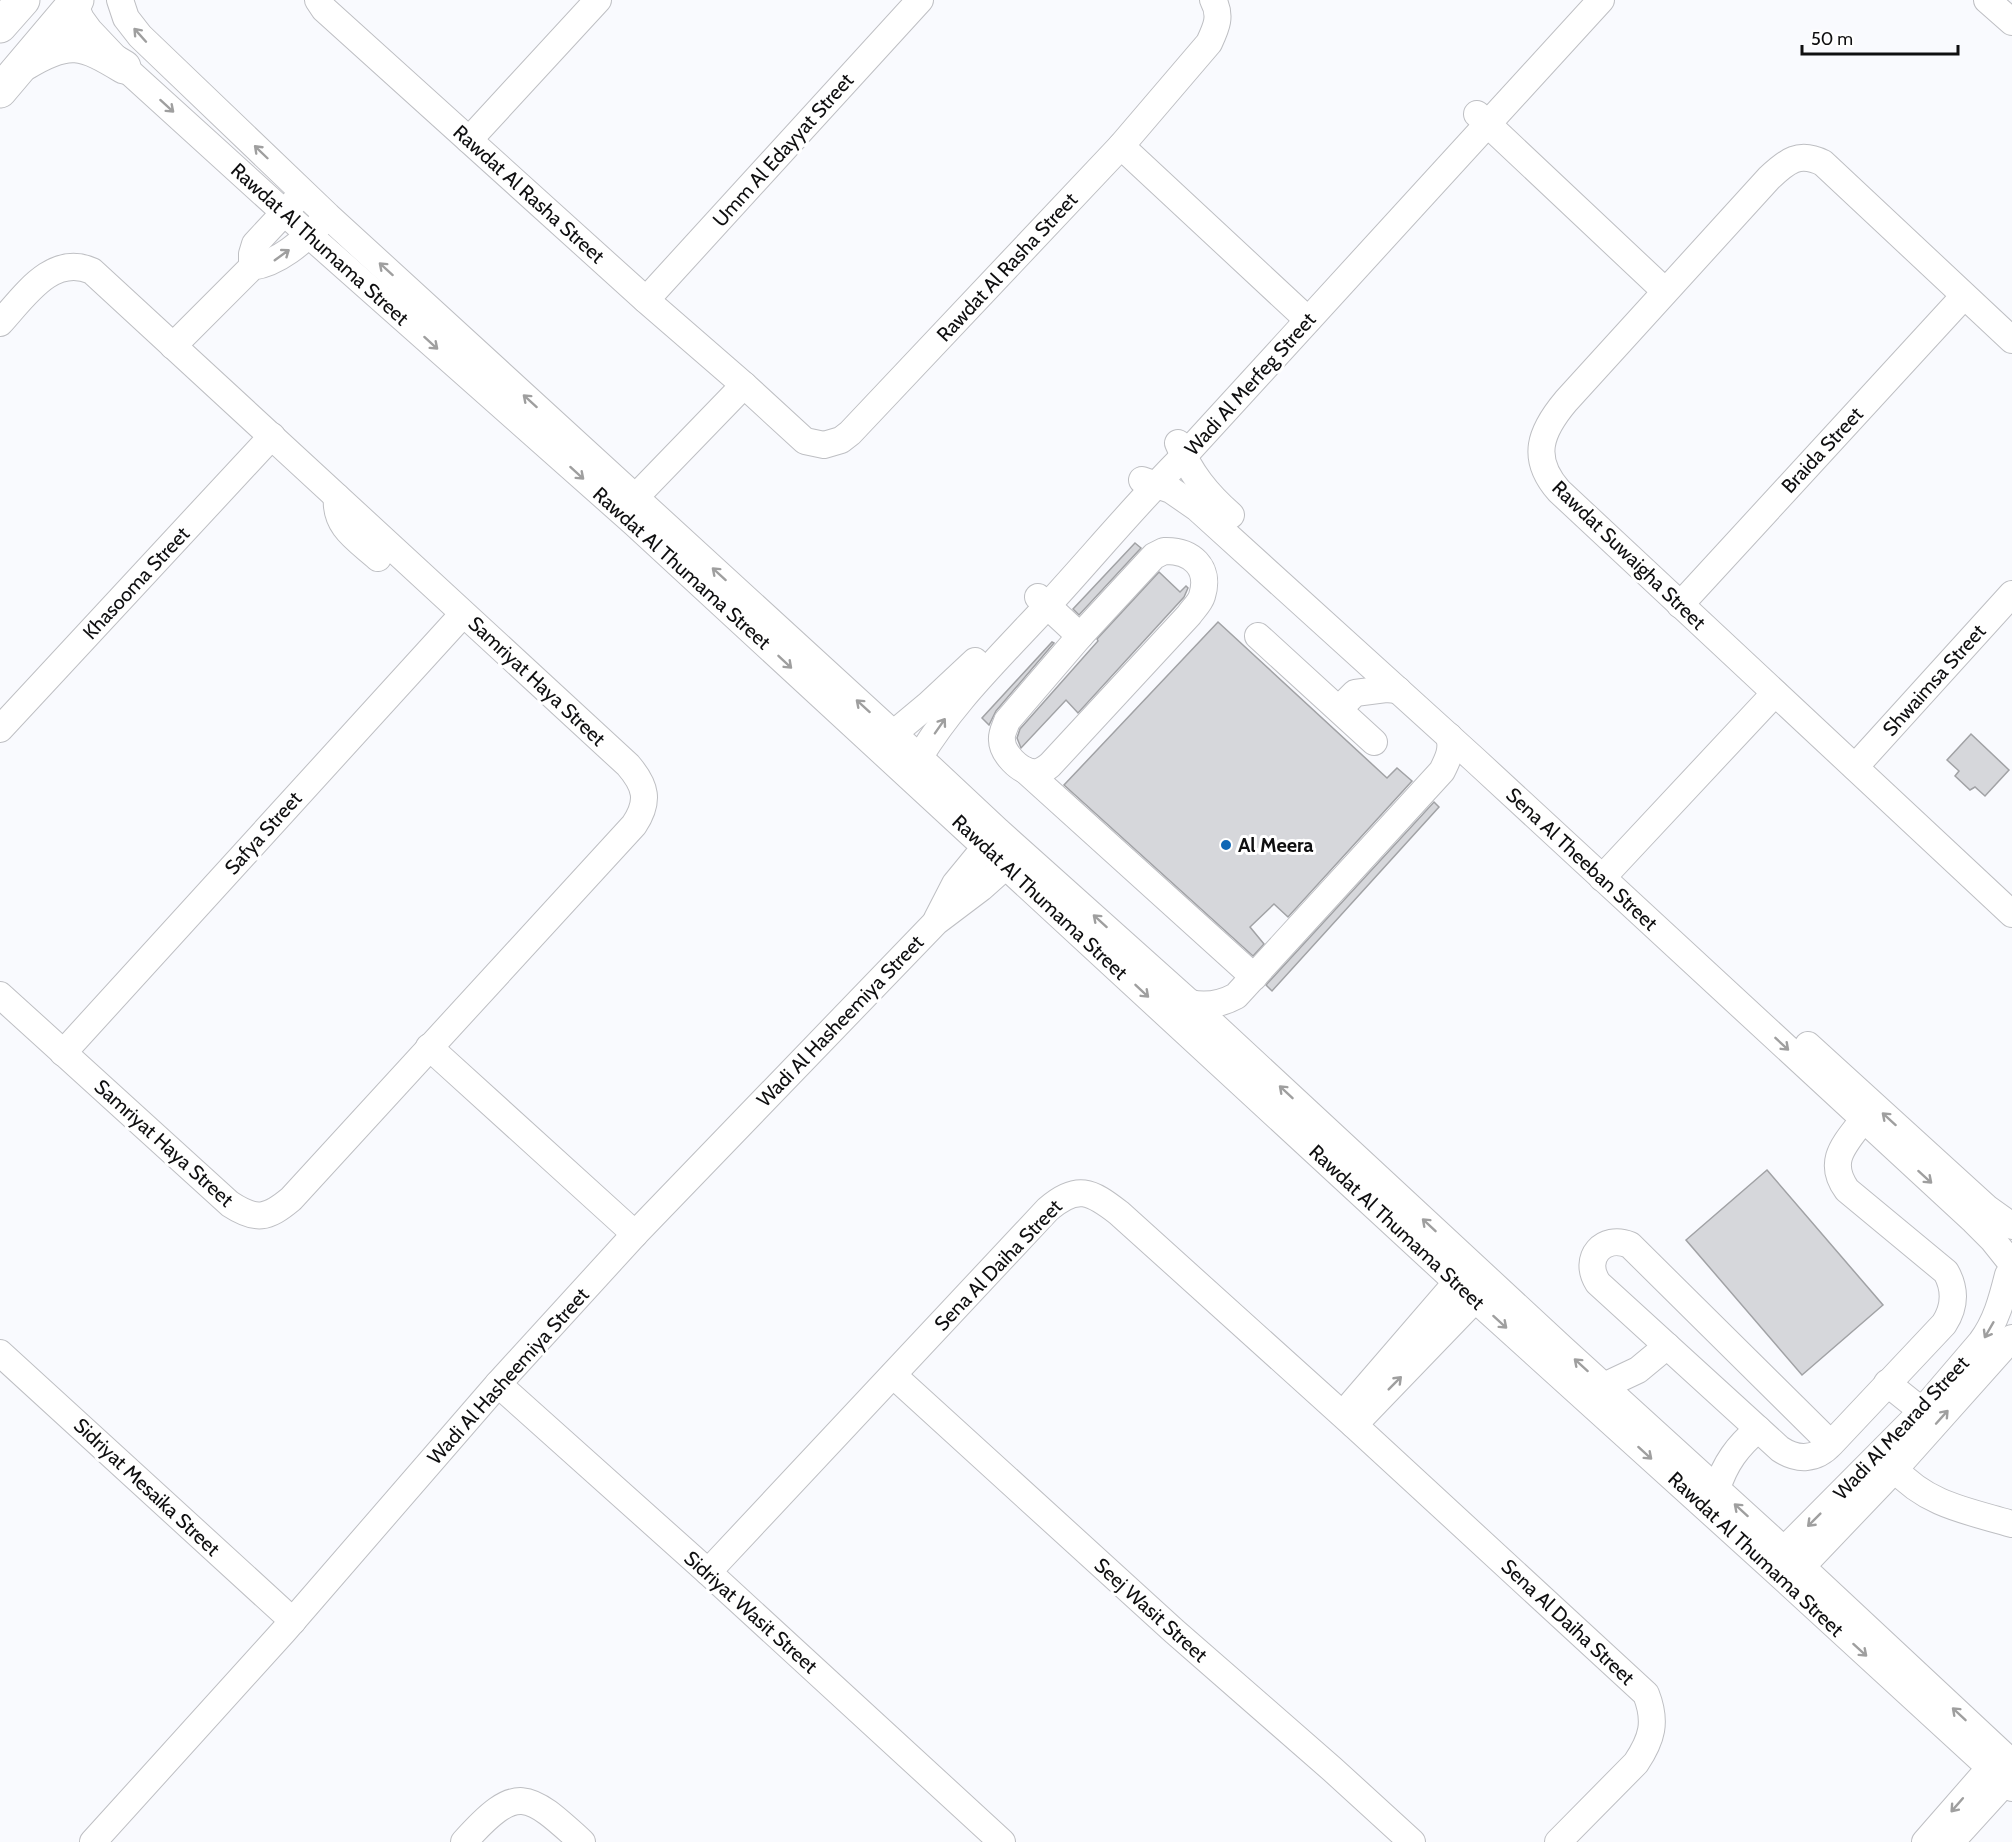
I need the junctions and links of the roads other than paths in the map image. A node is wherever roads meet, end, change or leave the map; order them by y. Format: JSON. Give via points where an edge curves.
{"nodes":[{"id":1,"x":23,"y":0,"type":"edge"},
{"id":2,"x":120,"y":0,"type":"edge"},
{"id":3,"x":318,"y":0,"type":"edge"},
{"id":4,"x":598,"y":0,"type":"edge"},
{"id":5,"x":920,"y":0,"type":"edge"},
{"id":6,"x":1213,"y":0,"type":"edge"},
{"id":7,"x":1987,"y":0,"type":"edge"},
{"id":8,"x":75,"y":1,"type":"edge"},
{"id":9,"x":1594,"y":1,"type":"edge"},
{"id":10,"x":2012,"y":22,"type":"edge"},
{"id":11,"x":0,"y":26,"type":"edge"},
{"id":12,"x":124,"y":67,"type":"junction"},
{"id":13,"x":10,"y":79,"type":"edge"},
{"id":14,"x":1482,"y":119,"type":"junction"},
{"id":15,"x":469,"y":140,"type":"junction"},
{"id":16,"x":1121,"y":146,"type":"junction"},
{"id":17,"x":303,"y":193,"type":"junction"},
{"id":18,"x":284,"y":213,"type":"junction"},
{"id":19,"x":328,"y":216,"type":"junction"},
{"id":20,"x":309,"y":235,"type":"junction"},
{"id":21,"x":252,"y":267,"type":"junction"},
{"id":22,"x":1665,"y":291,"type":"junction"},
{"id":23,"x":1964,"y":296,"type":"junction"},
{"id":24,"x":646,"y":300,"type":"junction"},
{"id":25,"x":1303,"y":316,"type":"junction"},
{"id":26,"x":0,"y":323,"type":"edge"},
{"id":27,"x":2012,"y":340,"type":"edge"},
{"id":28,"x":173,"y":346,"type":"junction"},
{"id":29,"x":749,"y":389,"type":"junction"},
{"id":30,"x":272,"y":436,"type":"junction"},
{"id":31,"x":1180,"y":450,"type":"junction"},
{"id":32,"x":1149,"y":482,"type":"junction"},
{"id":33,"x":634,"y":510,"type":"junction"},
{"id":34,"x":2012,"y":594,"type":"edge"},
{"id":35,"x":1043,"y":601,"type":"junction"},
{"id":36,"x":1680,"y":605,"type":"junction"},
{"id":37,"x":463,"y":614,"type":"junction"},
{"id":38,"x":1080,"y":636,"type":"junction"},
{"id":39,"x":1258,"y":636,"type":"dead end"},
{"id":40,"x":1352,"y":648,"type":"junction"},
{"id":41,"x":1398,"y":690,"type":"junction"},
{"id":42,"x":1775,"y":693,"type":"junction"},
{"id":43,"x":1347,"y":701,"type":"junction"},
{"id":44,"x":0,"y":729,"type":"edge"},
{"id":45,"x":1449,"y":736,"type":"junction"},
{"id":46,"x":886,"y":740,"type":"junction"},
{"id":47,"x":1374,"y":742,"type":"dead end"},
{"id":48,"x":1475,"y":760,"type":"junction"},
{"id":49,"x":914,"y":766,"type":"junction"},
{"id":50,"x":1855,"y":767,"type":"junction"},
{"id":51,"x":1025,"y":770,"type":"junction"},
{"id":52,"x":1442,"y":771,"type":"junction"},
{"id":53,"x":992,"y":839,"type":"junction"},
{"id":54,"x":1014,"y":859,"type":"junction"},
{"id":55,"x":1608,"y":872,"type":"junction"},
{"id":56,"x":2012,"y":914,"type":"edge"},
{"id":57,"x":936,"y":922,"type":"junction"},
{"id":58,"x":1254,"y":977,"type":"junction"},
{"id":59,"x":0,"y":995,"type":"edge"},
{"id":60,"x":1236,"y":996,"type":"junction"},
{"id":61,"x":1191,"y":1003,"type":"junction"},
{"id":62,"x":1231,"y":1041,"type":"junction"},
{"id":63,"x":429,"y":1047,"type":"junction"},
{"id":64,"x":63,"y":1053,"type":"junction"},
{"id":65,"x":1863,"y":1120,"type":"junction"},
{"id":66,"x":2012,"y":1226,"type":"edge"},
{"id":67,"x":635,"y":1234,"type":"junction"},
{"id":68,"x":2010,"y":1268,"type":"edge"},
{"id":69,"x":1465,"y":1274,"type":"junction"},
{"id":70,"x":1484,"y":1291,"type":"junction"},
{"id":71,"x":2012,"y":1338,"type":"edge"},
{"id":72,"x":1666,"y":1346,"type":"junction"},
{"id":73,"x":0,"y":1353,"type":"edge"},
{"id":74,"x":0,"y":1370,"type":"edge"},
{"id":75,"x":893,"y":1375,"type":"junction"},
{"id":76,"x":1887,"y":1383,"type":"junction"},
{"id":77,"x":498,"y":1384,"type":"junction"},
{"id":78,"x":1604,"y":1386,"type":"junction"},
{"id":79,"x":1922,"y":1411,"type":"junction"},
{"id":80,"x":1348,"y":1420,"type":"junction"},
{"id":81,"x":1758,"y":1429,"type":"junction"},
{"id":82,"x":1906,"y":1441,"type":"junction"},
{"id":83,"x":1831,"y":1444,"type":"junction"},
{"id":84,"x":1895,"y":1469,"type":"junction"},
{"id":85,"x":1717,"y":1489,"type":"junction"},
{"id":86,"x":2012,"y":1524,"type":"edge"},
{"id":87,"x":1785,"y":1566,"type":"junction"},
{"id":88,"x":708,"y":1572,"type":"junction"},
{"id":89,"x":289,"y":1626,"type":"junction"},
{"id":90,"x":2005,"y":1772,"type":"edge"},
{"id":91,"x":93,"y":1842,"type":"edge"},
{"id":92,"x":464,"y":1842,"type":"edge"},
{"id":93,"x":582,"y":1842,"type":"edge"},
{"id":94,"x":1002,"y":1842,"type":"edge"},
{"id":95,"x":1412,"y":1842,"type":"edge"},
{"id":96,"x":1558,"y":1842,"type":"edge"},
{"id":97,"x":1925,"y":1842,"type":"edge"},
{"id":98,"x":1951,"y":1842,"type":"edge"}],
"edges":[{"from":1,"to":11,"type":"main road"},
{"from":17,"to":2,"type":"street","name":"Rawdat Al Thumama Street","one_way":true,"via":[[140,36],[126,18]]},
{"from":3,"to":15,"type":"street","name":"Rawdat Al Rasha Street"},
{"from":4,"to":15,"type":"street"},
{"from":5,"to":24,"type":"street","name":"Umm Al Edayyat Street"},
{"from":6,"to":16,"type":"street","name":"Rawdat Al Rasha Street","via":[[1218,24],[1209,43]]},
{"from":7,"to":10,"type":"street"},
{"from":8,"to":12,"type":"street","name":"Rawdat Al Thumama Street","via":[[88,30]]},
{"from":8,"to":13,"type":"main road"},
{"from":9,"to":14,"type":"street","name":"Wadi Al Merfeg Street"},
{"from":12,"to":13,"type":"main road","via":[[95,50],[76,45],[51,50]]},
{"from":12,"to":18,"type":"street","name":"Rawdat Al Thumama Street","one_way":true},
{"from":14,"to":22,"type":"street"},
{"from":14,"to":25,"type":"street","name":"Wadi Al Merfeg Street"},
{"from":15,"to":24,"type":"street","name":"Rawdat Al Rasha Street"},
{"from":16,"to":25,"type":"street"},
{"from":16,"to":29,"type":"street","name":"Rawdat Al Rasha Street","via":[[841,440],[824,445],[805,441]]},
{"from":17,"to":18,"type":"street"},
{"from":17,"to":19,"type":"street","name":"Rawdat Al Thumama Street"},
{"from":18,"to":20,"type":"street","name":"Rawdat Al Thumama Street"},
{"from":18,"to":21,"type":"street","via":[[255,244]]},
{"from":19,"to":20,"type":"street"},
{"from":33,"to":19,"type":"street","name":"Rawdat Al Thumama Street","one_way":true},
{"from":21,"to":20,"type":"street","one_way":true,"via":[[275,260]]},
{"from":20,"to":33,"type":"street","name":"Rawdat Al Thumama Street","one_way":true},
{"from":21,"to":28,"type":"street"},
{"from":22,"to":23,"type":"street","name":"Rawdat Suwaigha Street","via":[[1784,164],[1796,158],[1814,158]]},
{"from":22,"to":36,"type":"street","name":"Rawdat Suwaigha Street","via":[[1551,419],[1541,446],[1550,481]]},
{"from":23,"to":27,"type":"street","name":"Rawdat Suwaigha Street"},
{"from":23,"to":36,"type":"street","name":"Braida Street"},
{"from":24,"to":29,"type":"street","name":"Rawdat Al Rasha Street"},
{"from":25,"to":31,"type":"street","name":"Wadi Al Merfeg Street"},
{"from":26,"to":28,"type":"street","name":"Samriyat Haya Street","via":[[45,276],[69,266],[81,266],[92,271]]},
{"from":28,"to":30,"type":"street","name":"Samriyat Haya Street"},
{"from":29,"to":33,"type":"street"},
{"from":30,"to":37,"type":"street","name":"Samriyat Haya Street"},
{"from":30,"to":44,"type":"street","name":"Khasooma Street"},
{"from":31,"to":32,"type":"street","name":"Wadi Al Merfeg Street"},
{"from":31,"to":55,"type":"street","name":"Sena Al Theeban Street","via":[[1210,496]]},
{"from":32,"to":35,"type":"street","name":"Wadi Al Merfeg Street"},
{"from":32,"to":40,"type":"street","name":"Sena Al Theeban Street","via":[[1171,490],[1197,507]]},
{"from":33,"to":46,"type":"street","name":"Rawdat Al Thumama Street"},
{"from":34,"to":50,"type":"street","name":"Shwaimsa Street"},
{"from":35,"to":38,"type":"street"},
{"from":35,"to":46,"type":"street","name":"Wadi Al Merfeg Street"},
{"from":49,"to":35,"type":"street","name":"Wadi Al Merfeg Street","one_way":true,"via":[[956,705]]},
{"from":36,"to":42,"type":"street","name":"Rawdat Suwaigha Street"},
{"from":37,"to":63,"type":"street","name":"Samriyat Haya Street","via":[[628,765],[642,786],[645,801],[634,825]]},
{"from":37,"to":64,"type":"street","name":"Safya Street"},
{"from":38,"to":51,"type":"street","via":[[1007,721],[1002,739],[1004,749]]},
{"from":38,"to":51,"type":"street","via":[[1154,556],[1164,551],[1184,552],[1202,571],[1202,598],[1189,615],[1050,765],[1042,771]]},
{"from":39,"to":43,"type":"street"},
{"from":40,"to":41,"type":"street","name":"Sena Al Theeban Street"},
{"from":40,"to":43,"type":"street","via":[[1357,662]]},
{"from":41,"to":43,"type":"street","via":[[1386,689]]},
{"from":41,"to":45,"type":"street","name":"Sena Al Theeban Street"},
{"from":42,"to":50,"type":"street","name":"Rawdat Suwaigha Street"},
{"from":42,"to":55,"type":"street"},
{"from":43,"to":47,"type":"street"},
{"from":45,"to":48,"type":"street","name":"Sena Al Theeban Street"},
{"from":45,"to":52,"type":"street","via":[[1452,744]]},
{"from":46,"to":49,"type":"street","name":"Rawdat Al Thumama Street"},
{"from":48,"to":52,"type":"street"},
{"from":48,"to":55,"type":"street","name":"Sena Al Theeban Street"},
{"from":49,"to":53,"type":"street","name":"Rawdat Al Thumama Street"},
{"from":50,"to":56,"type":"street","name":"Rawdat Suwaigha Street"},
{"from":51,"to":58,"type":"street"},
{"from":52,"to":58,"type":"street"},
{"from":53,"to":54,"type":"street","name":"Rawdat Al Thumama Street"},
{"from":53,"to":57,"type":"street","name":"Wadi Al Hasheemiya Street","via":[[955,884]]},
{"from":54,"to":57,"type":"street","name":"Wadi Al Hasheemiya Street"},
{"from":61,"to":54,"type":"street","name":"Rawdat Al Thumama Street","one_way":true},
{"from":54,"to":69,"type":"street","name":"Rawdat Al Thumama Street","one_way":true},
{"from":55,"to":65,"type":"street","name":"Sena Al Theeban Street","one_way":true},
{"from":66,"to":55,"type":"street","name":"Sena Al Theeban Street","one_way":true},
{"from":57,"to":67,"type":"street","name":"Wadi Al Hasheemiya Street"},
{"from":58,"to":60,"type":"street"},
{"from":59,"to":64,"type":"street","name":"Samriyat Haya Street"},
{"from":60,"to":61,"type":"street","via":[[1219,1004]]},
{"from":60,"to":62,"type":"street"},
{"from":61,"to":62,"type":"street","name":"Rawdat Al Thumama Street"},
{"from":69,"to":62,"type":"street","name":"Rawdat Al Thumama Street","one_way":true},
{"from":63,"to":64,"type":"street","name":"Samriyat Haya Street","via":[[291,1199],[279,1209],[256,1217],[230,1204]]},
{"from":63,"to":67,"type":"street"},
{"from":65,"to":68,"type":"street","name":"Sena Al Theeban Street","one_way":true,"via":[[1983,1230]]},
{"from":65,"to":76,"type":"street","via":[[1839,1152],[1841,1182],[1946,1272],[1954,1293],[1944,1324]]},
{"from":67,"to":77,"type":"street","name":"Wadi Al Hasheemiya Street"},
{"from":68,"to":79,"type":"street","name":"Wadi Al Mearad Street","one_way":true,"via":[[1990,1331]]},
{"from":69,"to":70,"type":"street","name":"Rawdat Al Thumama Street"},
{"from":69,"to":80,"type":"street"},
{"from":78,"to":70,"type":"street","name":"Rawdat Al Thumama Street","one_way":true},
{"from":80,"to":70,"type":"street","one_way":true},
{"from":70,"to":87,"type":"street","name":"Rawdat Al Thumama Street","one_way":true},
{"from":82,"to":71,"type":"street","name":"Wadi Al Mearad Street","one_way":true},
{"from":72,"to":78,"type":"street","via":[[1638,1370]]},
{"from":72,"to":81,"type":"street"},
{"from":72,"to":83,"type":"street","via":[[1593,1276],[1593,1258],[1605,1244],[1630,1245]]},
{"from":73,"to":89,"type":"street","name":"Sidriyat Mesaika Street"},
{"from":74,"to":89,"type":"street","name":"Sidriyat Mesaika Street"},
{"from":75,"to":80,"type":"street","name":"Sena Al Daiha Street","via":[[1048,1209],[1069,1194],[1084,1192],[1119,1213]]},
{"from":75,"to":88,"type":"street","name":"Sena Al Daiha Street"},
{"from":75,"to":95,"type":"street","name":"Seej Wasit Street"},
{"from":76,"to":79,"type":"street"},
{"from":76,"to":83,"type":"street"},
{"from":77,"to":88,"type":"street","name":"Sidriyat Wasit Street"},
{"from":77,"to":89,"type":"street","name":"Wadi Al Hasheemiya Street"},
{"from":78,"to":85,"type":"street","name":"Rawdat Al Thumama Street"},
{"from":79,"to":82,"type":"street","name":"Wadi Al Mearad Street"},
{"from":80,"to":96,"type":"street","name":"Sena Al Daiha Street","via":[[1646,1694],[1653,1722],[1645,1750]]},
{"from":81,"to":83,"type":"street","via":[[1780,1449],[1797,1457],[1816,1456]]},
{"from":81,"to":85,"type":"street","via":[[1736,1450]]},
{"from":82,"to":84,"type":"street","name":"Wadi Al Mearad Street"},
{"from":82,"to":87,"type":"street","name":"Wadi Al Mearad Street","one_way":true},
{"from":84,"to":86,"type":"street","via":[[1919,1492]]},
{"from":84,"to":87,"type":"street","name":"Wadi Al Mearad Street"},
{"from":87,"to":85,"type":"street","name":"Rawdat Al Thumama Street","one_way":true},
{"from":87,"to":90,"type":"street","name":"Rawdat Al Thumama Street"},
{"from":88,"to":94,"type":"street","name":"Sidriyat Wasit Street"},
{"from":89,"to":91,"type":"street","name":"Wadi Al Hasheemiya Street"},
{"from":90,"to":97,"type":"street","one_way":true},
{"from":90,"to":98,"type":"street"},
{"from":92,"to":93,"type":"street","via":[[492,1813],[522,1800],[544,1809]]}]}
